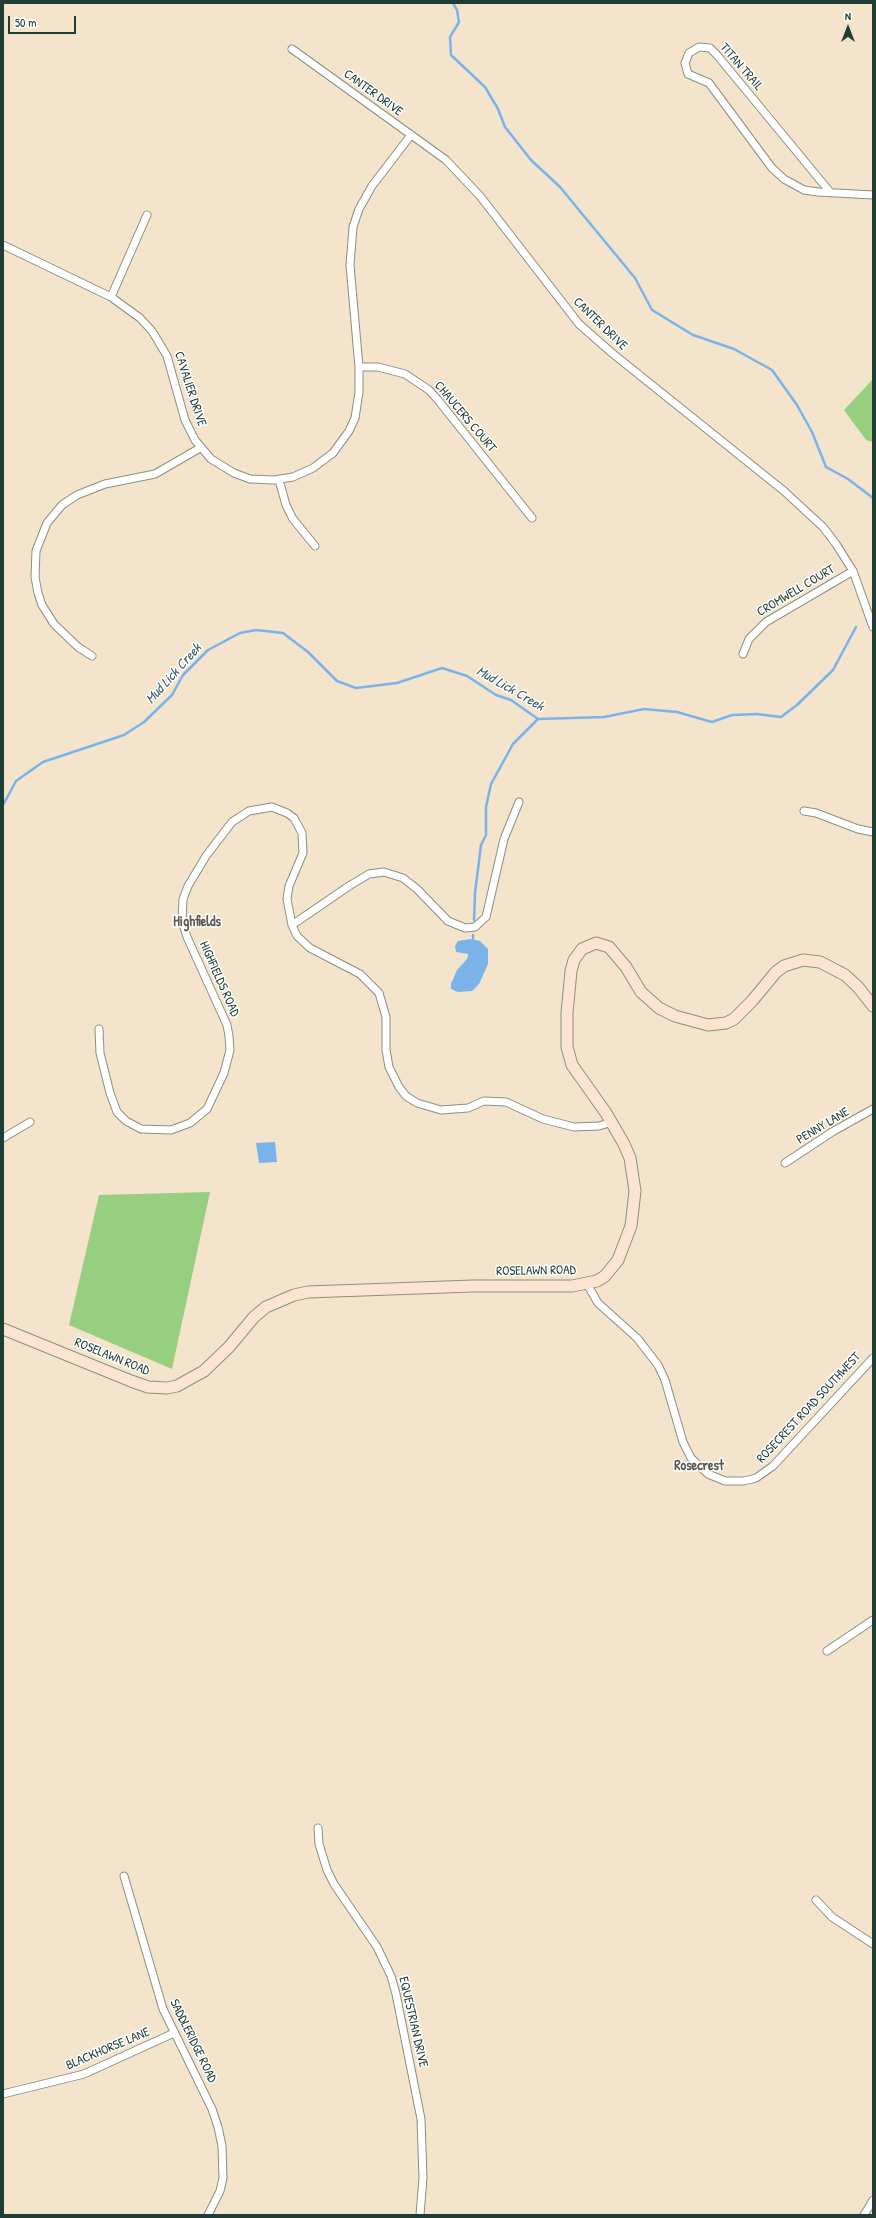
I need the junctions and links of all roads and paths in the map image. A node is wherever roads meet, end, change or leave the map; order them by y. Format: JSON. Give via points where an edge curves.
{"nodes":[{"id":1,"x":292,"y":49,"type":"dead end"},
{"id":2,"x":411,"y":135,"type":"junction"},
{"id":3,"x":830,"y":192,"type":"junction"},
{"id":4,"x":873,"y":195,"type":"edge"},
{"id":5,"x":147,"y":215,"type":"dead end"},
{"id":6,"x":3,"y":245,"type":"edge"},
{"id":7,"x":110,"y":297,"type":"junction"},
{"id":8,"x":359,"y":367,"type":"junction"},
{"id":9,"x":200,"y":448,"type":"junction"},
{"id":10,"x":279,"y":480,"type":"junction"},
{"id":11,"x":532,"y":518,"type":"dead end"},
{"id":12,"x":315,"y":546,"type":"dead end"},
{"id":13,"x":853,"y":571,"type":"junction"},
{"id":14,"x":873,"y":627,"type":"edge"},
{"id":15,"x":743,"y":654,"type":"dead end"},
{"id":16,"x":92,"y":656,"type":"dead end"},
{"id":17,"x":519,"y":802,"type":"dead end"},
{"id":18,"x":804,"y":811,"type":"dead end"},
{"id":19,"x":873,"y":832,"type":"edge"},
{"id":20,"x":292,"y":925,"type":"junction"},
{"id":21,"x":873,"y":1006,"type":"edge"},
{"id":22,"x":99,"y":1029,"type":"dead end"},
{"id":23,"x":873,"y":1109,"type":"edge"},
{"id":24,"x":30,"y":1122,"type":"dead end"},
{"id":25,"x":612,"y":1122,"type":"junction"},
{"id":26,"x":3,"y":1138,"type":"edge"},
{"id":27,"x":785,"y":1163,"type":"dead end"},
{"id":28,"x":587,"y":1284,"type":"junction"},
{"id":29,"x":3,"y":1329,"type":"edge"},
{"id":30,"x":873,"y":1358,"type":"edge"},
{"id":31,"x":873,"y":1620,"type":"edge"},
{"id":32,"x":827,"y":1651,"type":"dead end"},
{"id":33,"x":318,"y":1828,"type":"dead end"},
{"id":34,"x":124,"y":1876,"type":"dead end"},
{"id":35,"x":816,"y":1900,"type":"dead end"},
{"id":36,"x":873,"y":1944,"type":"edge"},
{"id":37,"x":174,"y":2033,"type":"junction"},
{"id":38,"x":3,"y":2094,"type":"edge"},
{"id":39,"x":873,"y":2200,"type":"edge"},
{"id":40,"x":208,"y":2215,"type":"edge"},
{"id":41,"x":420,"y":2215,"type":"edge"},
{"id":42,"x":864,"y":2215,"type":"edge"}],
"edges":[{"from":1,"to":2,"type":"street","name":"CANTER DRIVE"},
{"from":2,"to":8,"type":"street","name":"CAVALIER DRIVE","via":[[372,186],[358,209],[350,265]]},
{"from":2,"to":13,"type":"street","name":"CANTER DRIVE","via":[[446,160],[480,196],[579,324],[612,354],[804,508],[836,544]]},
{"from":3,"to":3,"type":"street","name":"TITAN TRAIL","via":[[710,48],[699,47],[689,53],[684,63],[688,74],[709,84],[775,171],[804,190]]},
{"from":3,"to":4,"type":"street","name":"TITAN TRAIL"},
{"from":5,"to":7,"type":"street"},
{"from":6,"to":7,"type":"street","name":"CAVALIER DRIVE"},
{"from":7,"to":9,"type":"street","name":"CAVALIER DRIVE","via":[[140,318],[160,342],[172,370],[185,420]]},
{"from":8,"to":10,"type":"street","name":"CAVALIER DRIVE","via":[[357,413],[342,443],[313,468]]},
{"from":8,"to":11,"type":"street","name":"CHAUCERS COURT","via":[[378,367],[398,372],[415,379],[429,390]]},
{"from":9,"to":10,"type":"street","name":"CAVALIER DRIVE","via":[[215,462],[234,473],[260,480]]},
{"from":9,"to":16,"type":"street","via":[[155,474],[105,484],[77,495],[62,505],[47,523],[36,552],[35,577],[42,605],[54,624],[78,647]]},
{"from":10,"to":12,"type":"street","via":[[293,519]]},
{"from":13,"to":14,"type":"street","name":"CANTER DRIVE"},
{"from":13,"to":15,"type":"street","name":"CROMWELL COURT","via":[[766,622],[750,639]]},
{"from":17,"to":20,"type":"street","via":[[504,839],[486,918],[475,927],[465,928],[448,921],[417,889],[402,878],[384,872],[369,874],[348,886]]},
{"from":18,"to":19,"type":"street"},
{"from":20,"to":22,"type":"street","name":"HIGHFIELDS ROAD","via":[[287,899],[289,886],[303,854],[302,833],[294,818],[280,809],[272,807],[249,811],[232,822],[216,842],[188,886],[183,899],[182,921],[227,1025],[230,1050],[224,1073],[207,1109],[190,1123],[171,1130],[155,1130],[133,1126],[122,1118],[117,1112],[104,1071]]},
{"from":20,"to":25,"type":"street","name":"HIGHFIELDS ROAD","via":[[302,943],[360,974],[379,993],[386,1017],[386,1050],[391,1072],[399,1087],[417,1103],[441,1110],[454,1110],[492,1101],[510,1103],[543,1119],[574,1127],[599,1126]]},
{"from":21,"to":25,"type":"street","name":"ROSELAWN ROAD","via":[[845,975],[820,962],[803,960],[789,964],[776,972],[734,1019],[717,1025],[691,1022],[669,1014],[649,1000],[609,948],[596,943],[589,944],[577,955],[571,971],[566,1013],[567,1047],[572,1065]]},
{"from":23,"to":27,"type":"street","name":"PENNY LANE"},
{"from":24,"to":26,"type":"street"},
{"from":25,"to":28,"type":"street","name":"ROSELAWN ROAD","via":[[630,1158],[634,1180],[634,1208],[631,1226],[618,1260],[605,1276]]},
{"from":28,"to":29,"type":"street","name":"ROSELAWN ROAD","via":[[308,1292],[294,1295],[266,1307],[254,1317],[229,1347],[204,1371],[184,1383],[167,1388],[148,1387],[131,1381]]},
{"from":28,"to":30,"type":"street","name":"ROSECREST ROAD SOUTHWEST","via":[[598,1303],[637,1338],[658,1365],[665,1380],[683,1442],[691,1458],[708,1474],[724,1481],[756,1478],[773,1466]]},
{"from":31,"to":32,"type":"street"},
{"from":33,"to":41,"type":"street","name":"EQUESTRIAN DRIVE","via":[[319,1844],[327,1870],[377,1947],[391,1976],[396,1994],[421,2119],[423,2162]]},
{"from":34,"to":37,"type":"street","name":"SADDLERIDGE ROAD","via":[[156,1990]]},
{"from":35,"to":36,"type":"street","via":[[832,1917]]},
{"from":37,"to":38,"type":"street","name":"BLACKHORSE LANE","via":[[84,2074]]},
{"from":37,"to":40,"type":"street","name":"SADDLERIDGE ROAD","via":[[212,2109],[222,2146],[223,2178],[218,2197]]},
{"from":39,"to":42,"type":"street"}]}
